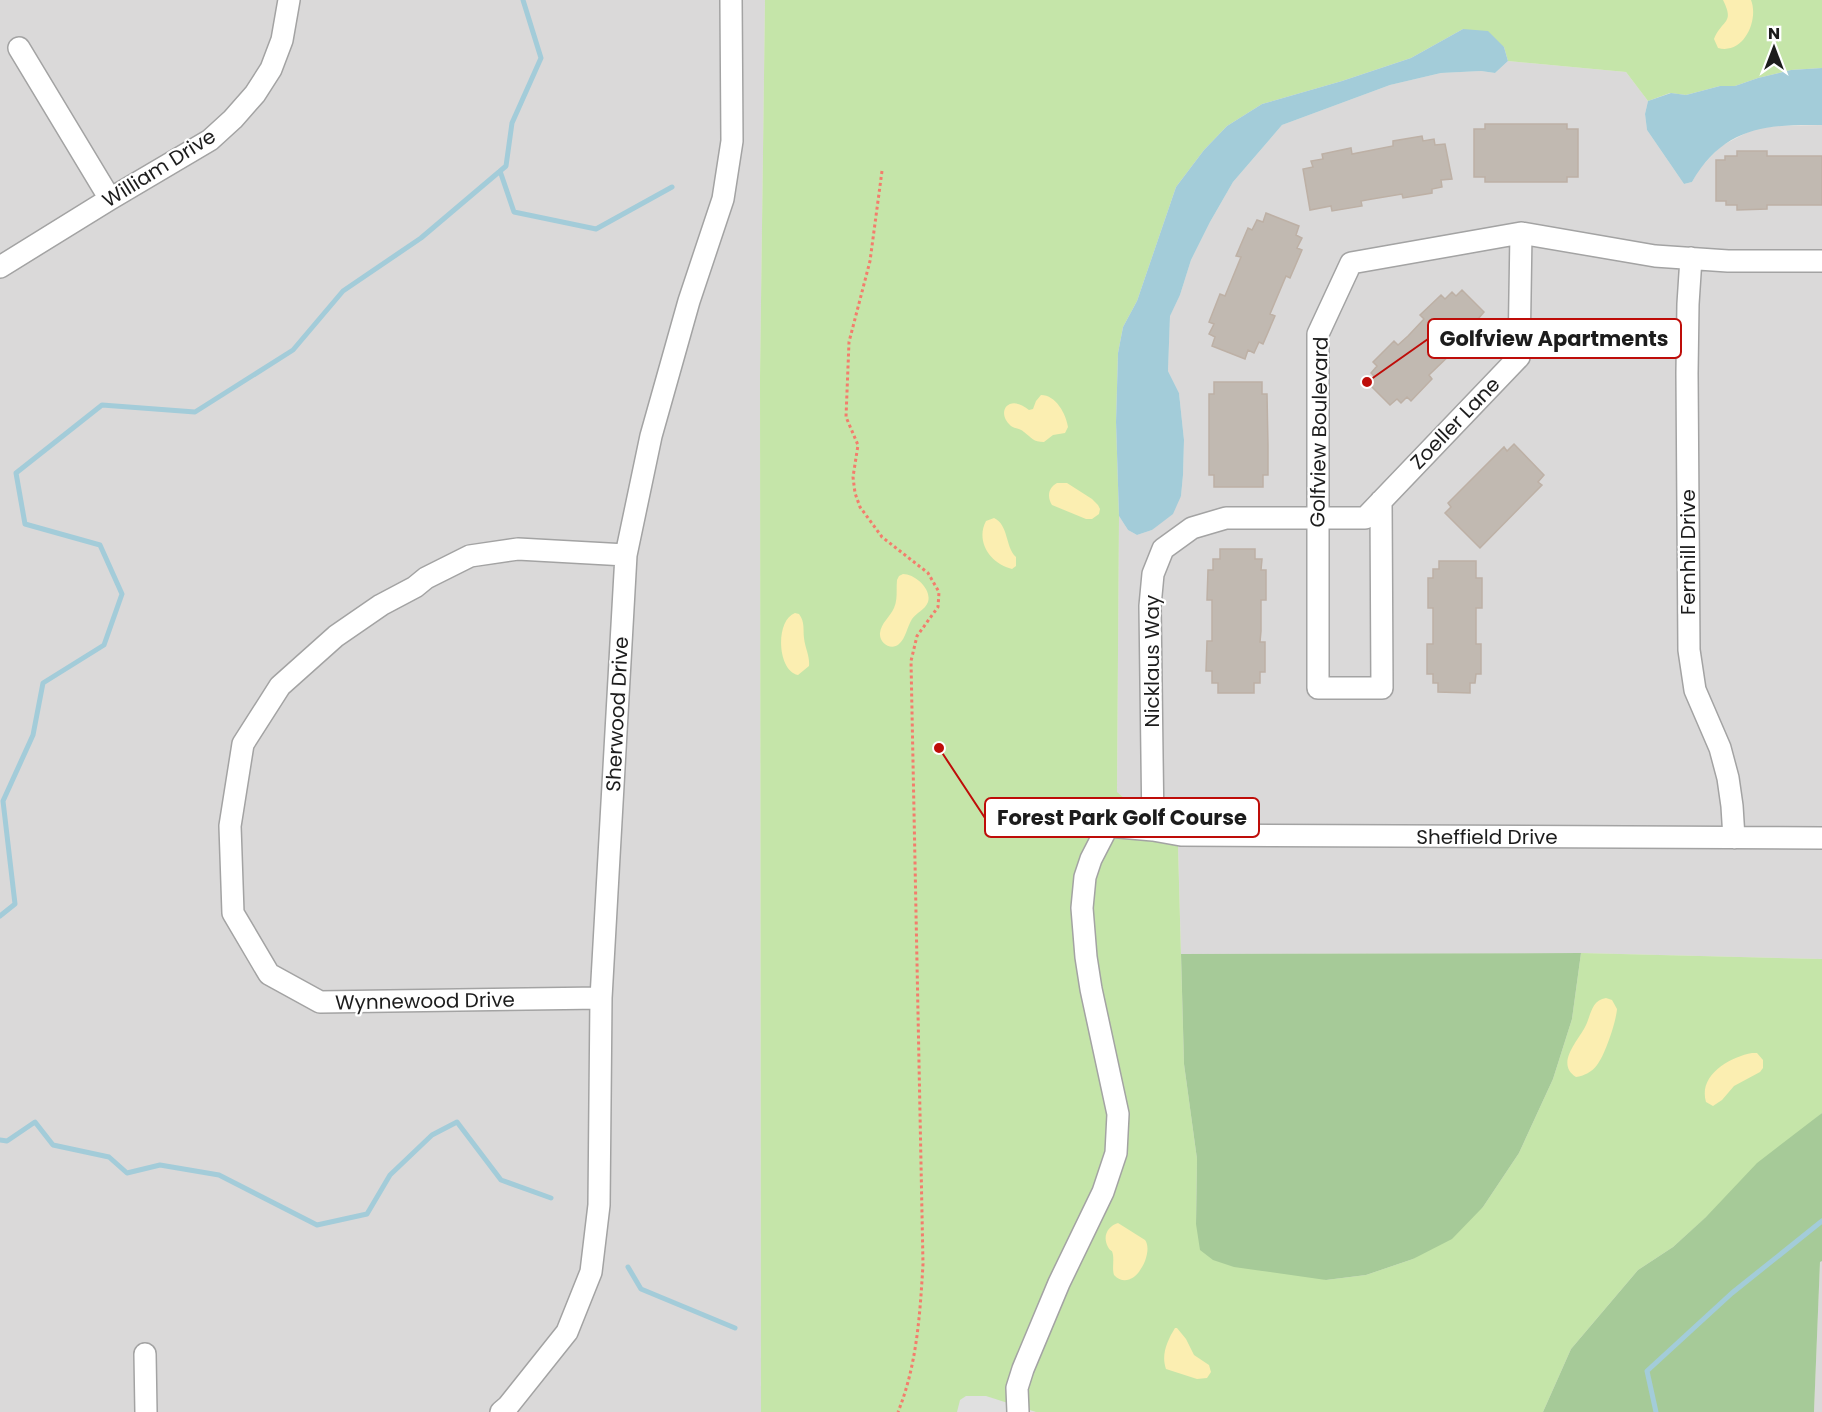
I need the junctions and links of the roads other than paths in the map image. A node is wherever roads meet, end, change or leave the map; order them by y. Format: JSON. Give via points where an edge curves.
{"nodes":[{"id":1,"x":289,"y":0,"type":"edge"},
{"id":2,"x":731,"y":0,"type":"edge"},
{"id":3,"x":19,"y":48,"type":"dead end"},
{"id":4,"x":110,"y":199,"type":"junction"},
{"id":5,"x":1521,"y":233,"type":"junction"},
{"id":6,"x":1691,"y":258,"type":"junction"},
{"id":7,"x":1822,"y":261,"type":"edge"},
{"id":8,"x":0,"y":267,"type":"edge"},
{"id":9,"x":1381,"y":501,"type":"junction"},
{"id":10,"x":1317,"y":519,"type":"junction"},
{"id":11,"x":626,"y":555,"type":"junction"},
{"id":12,"x":1153,"y":830,"type":"junction"},
{"id":13,"x":1734,"y":838,"type":"junction"},
{"id":14,"x":1822,"y":838,"type":"edge"},
{"id":15,"x":601,"y":998,"type":"junction"},
{"id":16,"x":145,"y":1354,"type":"dead end"},
{"id":17,"x":508,"y":1410,"type":"edge"},
{"id":18,"x":146,"y":1412,"type":"edge"},
{"id":19,"x":1018,"y":1412,"type":"edge"}],
"edges":[{"from":1,"to":4,"type":"street","name":"William Drive","via":[[282,40],[271,69],[233,119],[210,140]]},
{"from":2,"to":11,"type":"street","name":"Sherwood Drive","via":[[732,141],[723,199],[688,301],[651,436]]},
{"from":3,"to":4,"type":"street"},
{"from":4,"to":8,"type":"street","name":"William Drive"},
{"from":5,"to":6,"type":"street","name":"Golfview Boulevard","via":[[1655,256]]},
{"from":5,"to":9,"type":"street","name":"Zoeller Lane","via":[[1519,357]]},
{"from":5,"to":10,"type":"street","name":"Golfview Boulevard","via":[[1350,263],[1318,334]]},
{"from":6,"to":7,"type":"street","name":"Golfview Boulevard"},
{"from":6,"to":13,"type":"street","name":"Fernhill Drive","via":[[1687,373],[1689,650],[1695,690],[1720,748],[1728,778]]},
{"from":9,"to":10,"type":"street","name":"Zoeller Lane","via":[[1365,518]]},
{"from":9,"to":10,"type":"street","name":"Golfview Boulevard","via":[[1382,688],[1318,688]]},
{"from":10,"to":12,"type":"street","name":"Nicklaus Way","via":[[1226,518],[1192,528],[1163,549],[1153,574],[1150,606]]},
{"from":11,"to":15,"type":"street","name":"Sherwood Drive"},
{"from":11,"to":15,"type":"street","name":"Wynnewood Drive","via":[[518,549],[470,556],[381,605],[336,636],[280,686],[243,744],[230,826],[233,913],[269,974],[320,1002]]},
{"from":12,"to":13,"type":"street","name":"Sheffield Drive","via":[[1181,835]]},
{"from":12,"to":19,"type":"street","name":"Sheffield Drive","via":[[1108,826],[1085,877],[1082,908],[1086,957],[1117,1108],[1118,1142],[1103,1192],[1023,1369],[1017,1388]]},
{"from":13,"to":14,"type":"street","name":"Sheffield Drive"},
{"from":15,"to":17,"type":"street","name":"Sherwood Drive","via":[[599,1205],[591,1272],[567,1332]]},
{"from":16,"to":18,"type":"street"}]}
